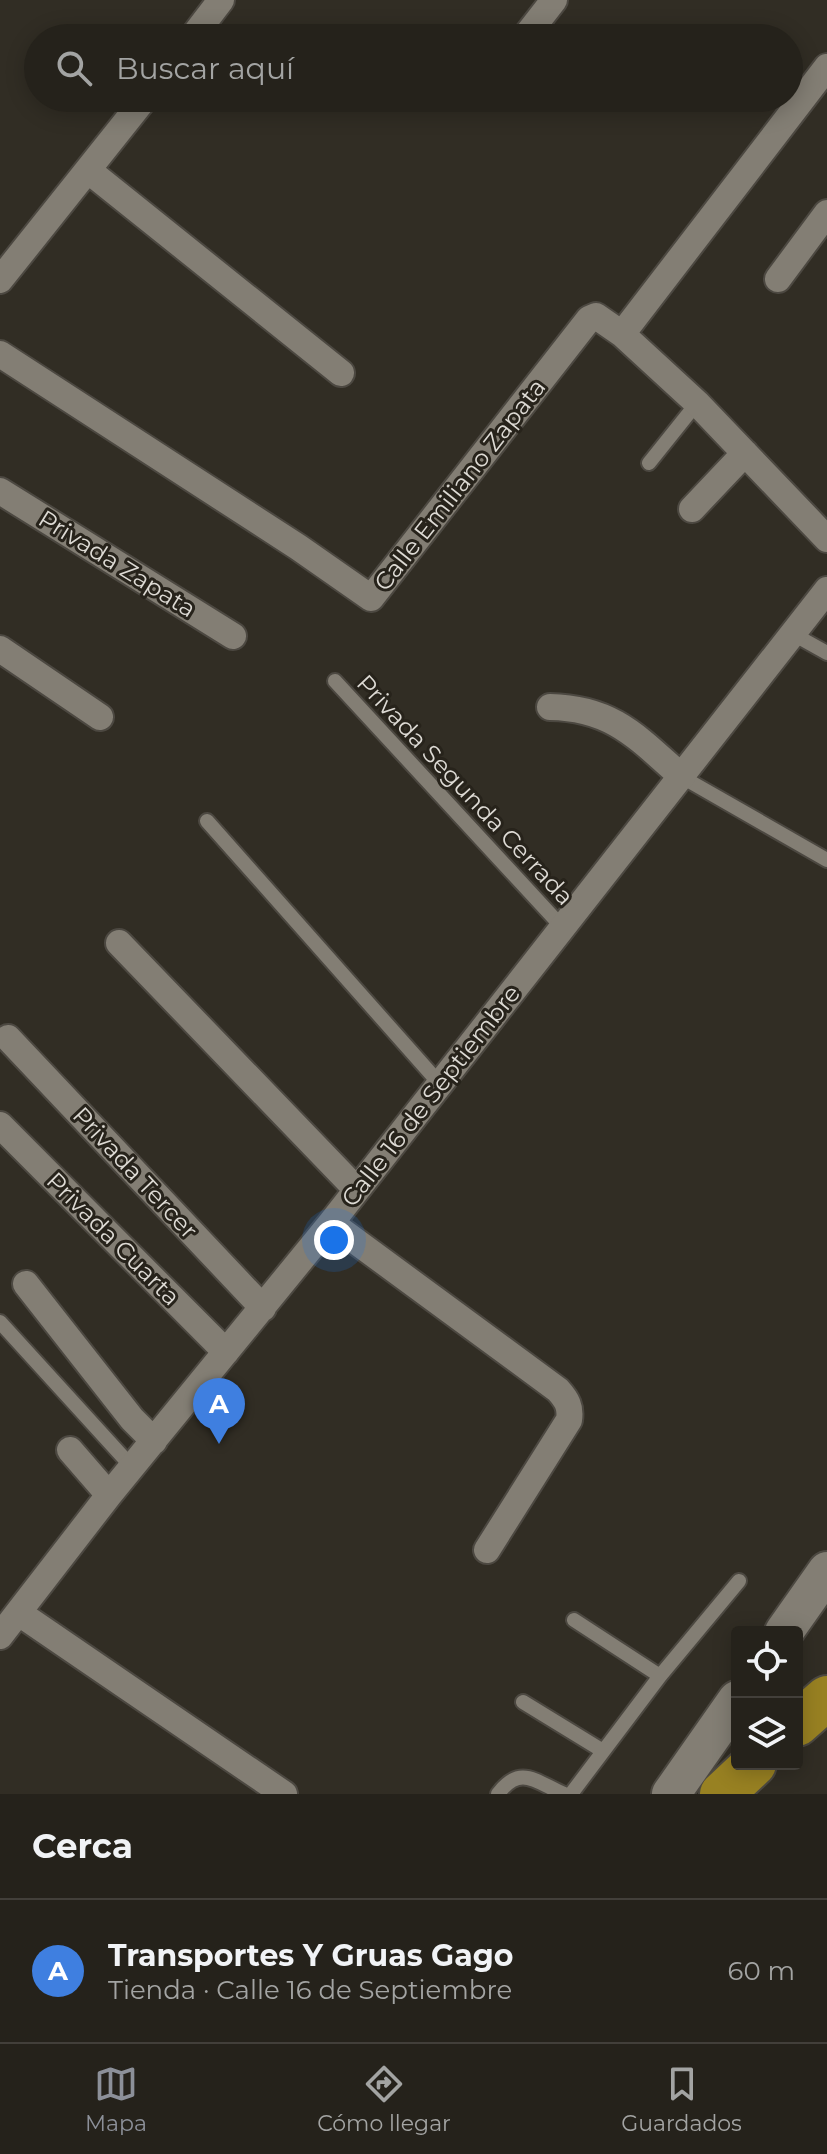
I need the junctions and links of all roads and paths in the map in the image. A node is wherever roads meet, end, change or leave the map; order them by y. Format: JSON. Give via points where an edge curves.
{"nodes":[{"id":1,"x":221,"y":0,"type":"edge"},
{"id":2,"x":554,"y":0,"type":"edge"},
{"id":3,"x":203,"y":24,"type":"edge"},
{"id":4,"x":535,"y":24,"type":"edge"},
{"id":5,"x":827,"y":67,"type":"edge"},
{"id":6,"x":803,"y":98,"type":"edge"},
{"id":7,"x":134,"y":112,"type":"edge"},
{"id":8,"x":792,"y":112,"type":"edge"},
{"id":9,"x":89,"y":171,"type":"junction"},
{"id":10,"x":827,"y":213,"type":"edge"},
{"id":11,"x":3,"y":271,"type":"edge"},
{"id":12,"x":778,"y":279,"type":"dead end"},
{"id":13,"x":622,"y":334,"type":"junction"},
{"id":14,"x":0,"y":354,"type":"edge"},
{"id":15,"x":341,"y":373,"type":"dead end"},
{"id":16,"x":697,"y":403,"type":"junction"},
{"id":17,"x":745,"y":453,"type":"junction"},
{"id":18,"x":649,"y":463,"type":"dead end"},
{"id":19,"x":0,"y":491,"type":"edge"},
{"id":20,"x":692,"y":509,"type":"dead end"},
{"id":21,"x":827,"y":539,"type":"edge"},
{"id":22,"x":827,"y":590,"type":"edge"},
{"id":23,"x":793,"y":634,"type":"junction"},
{"id":24,"x":233,"y":636,"type":"dead end"},
{"id":25,"x":0,"y":649,"type":"edge"},
{"id":26,"x":827,"y":653,"type":"edge"},
{"id":27,"x":335,"y":681,"type":"dead end"},
{"id":28,"x":550,"y":707,"type":"dead end"},
{"id":29,"x":100,"y":717,"type":"dead end"},
{"id":30,"x":682,"y":777,"type":"junction"},
{"id":31,"x":207,"y":821,"type":"dead end"},
{"id":32,"x":827,"y":860,"type":"edge"},
{"id":33,"x":563,"y":928,"type":"junction"},
{"id":34,"x":119,"y":943,"type":"dead end"},
{"id":35,"x":8,"y":1038,"type":"dead end"},
{"id":36,"x":440,"y":1084,"type":"junction"},
{"id":37,"x":0,"y":1125,"type":"edge"},
{"id":38,"x":357,"y":1190,"type":"junction"},
{"id":39,"x":331,"y":1223,"type":"junction"},
{"id":40,"x":26,"y":1284,"type":"dead end"},
{"id":41,"x":263,"y":1308,"type":"junction"},
{"id":42,"x":0,"y":1322,"type":"edge"},
{"id":43,"x":226,"y":1352,"type":"junction"},
{"id":44,"x":154,"y":1441,"type":"junction"},
{"id":45,"x":70,"y":1450,"type":"dead end"},
{"id":46,"x":132,"y":1467,"type":"junction"},
{"id":47,"x":109,"y":1495,"type":"junction"},
{"id":48,"x":487,"y":1550,"type":"dead end"},
{"id":49,"x":827,"y":1571,"type":"edge"},
{"id":50,"x":739,"y":1581,"type":"dead end"},
{"id":51,"x":19,"y":1613,"type":"junction"},
{"id":52,"x":574,"y":1620,"type":"dead end"},
{"id":53,"x":788,"y":1626,"type":"edge"},
{"id":54,"x":0,"y":1636,"type":"edge"},
{"id":55,"x":660,"y":1676,"type":"junction"},
{"id":56,"x":827,"y":1698,"type":"edge"},
{"id":57,"x":523,"y":1702,"type":"dead end"},
{"id":58,"x":731,"y":1709,"type":"edge"},
{"id":59,"x":803,"y":1719,"type":"edge"},
{"id":60,"x":603,"y":1751,"type":"junction"},
{"id":61,"x":748,"y":1770,"type":"edge"},
{"id":62,"x":284,"y":1794,"type":"edge"},
{"id":63,"x":498,"y":1794,"type":"edge"},
{"id":64,"x":564,"y":1794,"type":"edge"},
{"id":65,"x":571,"y":1794,"type":"edge"},
{"id":66,"x":671,"y":1794,"type":"edge"},
{"id":67,"x":722,"y":1794,"type":"edge"}],
"edges":[{"from":1,"to":3,"type":"street"},
{"from":2,"to":4,"type":"street"},
{"from":5,"to":6,"type":"street"},
{"from":7,"to":9,"type":"street"},
{"from":8,"to":13,"type":"street"},
{"from":9,"to":11,"type":"street"},
{"from":9,"to":15,"type":"street"},
{"from":10,"to":12,"type":"street"},
{"from":13,"to":14,"type":"street","name":"Calle Emiliano Zapata","via":[[596,316],[589,319],[371,598]]},
{"from":13,"to":16,"type":"street","name":"Calle Emiliano Zapata"},
{"from":16,"to":17,"type":"street","name":"Calle Emiliano Zapata"},
{"from":16,"to":18,"type":"lane"},
{"from":17,"to":20,"type":"street"},
{"from":17,"to":21,"type":"street","name":"Calle Emiliano Zapata"},
{"from":19,"to":24,"type":"street","name":"Privada Zapata"},
{"from":22,"to":23,"type":"street","name":"Calle 16 de Septiembre"},
{"from":23,"to":26,"type":"lane"},
{"from":23,"to":30,"type":"street","name":"Calle 16 de Septiembre"},
{"from":25,"to":29,"type":"street"},
{"from":27,"to":33,"type":"lane","name":"Privada Segunda Cerrada"},
{"from":28,"to":30,"type":"street","via":[[578,707],[610,719]]},
{"from":30,"to":32,"type":"lane"},
{"from":30,"to":33,"type":"street","name":"Calle 16 de Septiembre"},
{"from":31,"to":36,"type":"lane"},
{"from":33,"to":36,"type":"street","name":"Calle 16 de Septiembre"},
{"from":34,"to":38,"type":"street"},
{"from":35,"to":41,"type":"street","name":"Privada Tercer"},
{"from":36,"to":38,"type":"street","name":"Calle 16 de Septiembre"},
{"from":37,"to":43,"type":"street","name":"Privada Cuarta"},
{"from":38,"to":39,"type":"street","name":"Calle 16 de Septiembre"},
{"from":39,"to":41,"type":"street","name":"Calle 16 de Septiembre"},
{"from":39,"to":48,"type":"street","via":[[568,1401],[569,1420]]},
{"from":40,"to":44,"type":"street"},
{"from":41,"to":43,"type":"street","name":"Calle 16 de Septiembre"},
{"from":42,"to":46,"type":"lane"},
{"from":43,"to":44,"type":"street","name":"Calle 16 de Septiembre"},
{"from":44,"to":46,"type":"street","name":"Calle 16 de Septiembre"},
{"from":45,"to":47,"type":"street"},
{"from":46,"to":47,"type":"street","name":"Calle 16 de Septiembre"},
{"from":47,"to":51,"type":"street","name":"Calle 16 de Septiembre"},
{"from":49,"to":53,"type":"main road"},
{"from":50,"to":55,"type":"lane"},
{"from":51,"to":54,"type":"street","name":"Calle 16 de Septiembre"},
{"from":51,"to":62,"type":"street"},
{"from":52,"to":55,"type":"lane"},
{"from":55,"to":60,"type":"lane"},
{"from":56,"to":59,"type":"highway"},
{"from":57,"to":60,"type":"lane"},
{"from":58,"to":66,"type":"main road"},
{"from":60,"to":65,"type":"lane"},
{"from":61,"to":67,"type":"highway"},
{"from":63,"to":64,"type":"lane","via":[[507,1781],[525,1777]]}]}
